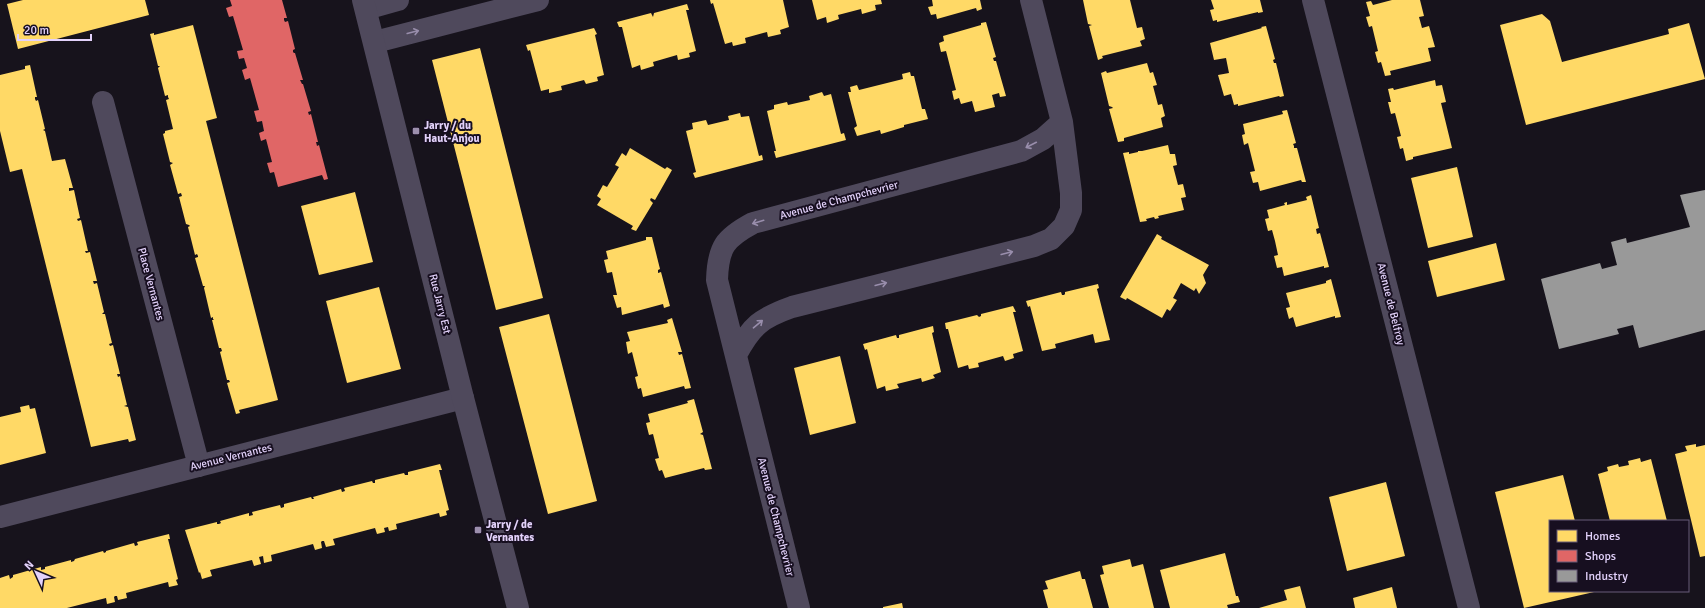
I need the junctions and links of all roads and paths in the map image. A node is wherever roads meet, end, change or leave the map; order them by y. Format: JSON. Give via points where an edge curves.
{"nodes":[{"id":1,"x":398,"y":0,"type":"edge"},
{"id":2,"x":538,"y":0,"type":"edge"},
{"id":3,"x":1030,"y":0,"type":"edge"},
{"id":4,"x":1313,"y":0,"type":"edge"},
{"id":5,"x":365,"y":4,"type":"edge"},
{"id":6,"x":375,"y":42,"type":"junction"},
{"id":7,"x":103,"y":102,"type":"dead end"},
{"id":8,"x":1062,"y":122,"type":"junction"},
{"id":9,"x":736,"y":355,"type":"junction"},
{"id":10,"x":463,"y":398,"type":"junction"},
{"id":11,"x":199,"y":466,"type":"junction"},
{"id":12,"x":0,"y":517,"type":"edge"},
{"id":13,"x":518,"y":608,"type":"edge"},
{"id":14,"x":799,"y":608,"type":"edge"},
{"id":15,"x":1469,"y":608,"type":"edge"}],
"edges":[{"from":1,"to":5,"type":"street"},
{"from":6,"to":2,"type":"street","one_way":true},
{"from":3,"to":8,"type":"street"},
{"from":4,"to":15,"type":"street","name":"Avenue de Belfroy"},
{"from":5,"to":6,"type":"street","name":"Rue Jarry Est"},
{"from":6,"to":10,"type":"street","name":"Rue Jarry Est"},
{"from":7,"to":11,"type":"street","name":"Place Vernantes"},
{"from":9,"to":8,"type":"street","one_way":true,"via":[[745,337],[772,314],[1034,246],[1051,239],[1064,226],[1071,210]]},
{"from":8,"to":9,"type":"street","name":"Avenue de Champchevrier","one_way":true,"via":[[1043,139],[1021,150],[753,223],[736,232],[723,246],[717,262],[717,280]]},
{"from":9,"to":14,"type":"street","name":"Avenue de Champchevrier"},
{"from":10,"to":11,"type":"street","name":"Avenue Vernantes"},
{"from":10,"to":13,"type":"street","name":"Rue Jarry Est"},
{"from":11,"to":12,"type":"street","name":"Avenue Vernantes"}]}
